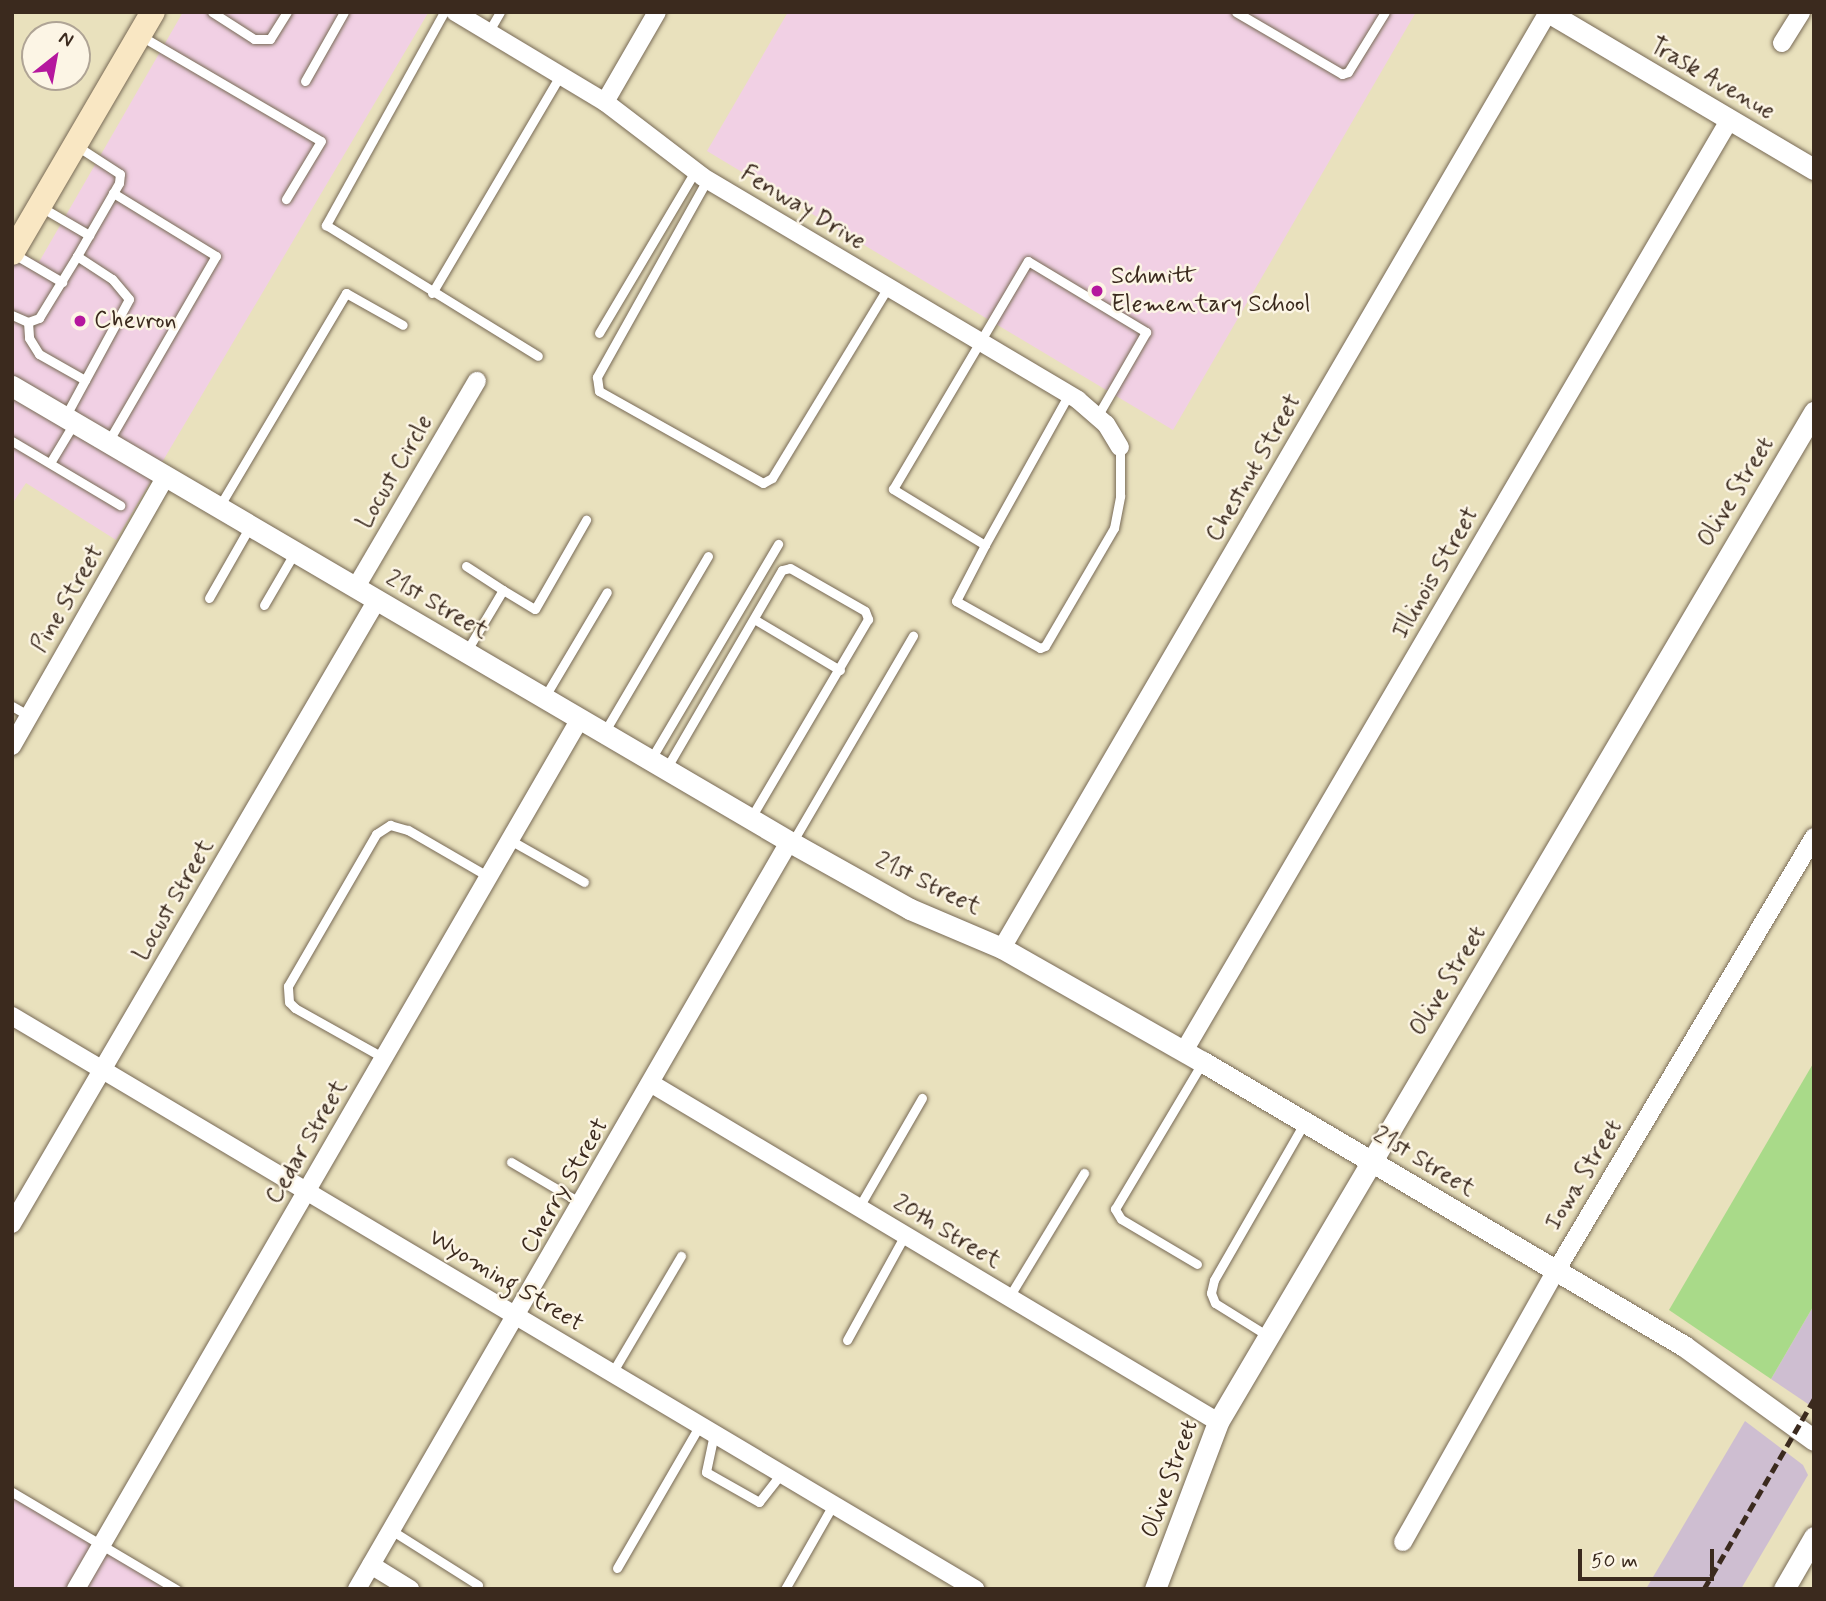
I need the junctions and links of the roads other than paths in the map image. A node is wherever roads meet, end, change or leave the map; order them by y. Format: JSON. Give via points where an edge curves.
{"nodes":[{"id":1,"x":153,"y":12,"type":"edge"},
{"id":2,"x":212,"y":12,"type":"edge"},
{"id":3,"x":286,"y":12,"type":"edge"},
{"id":4,"x":344,"y":12,"type":"edge"},
{"id":5,"x":444,"y":12,"type":"edge"},
{"id":6,"x":455,"y":12,"type":"edge"},
{"id":7,"x":500,"y":12,"type":"edge"},
{"id":8,"x":657,"y":12,"type":"edge"},
{"id":9,"x":1236,"y":12,"type":"edge"},
{"id":10,"x":1385,"y":12,"type":"edge"},
{"id":11,"x":1548,"y":12,"type":"edge"},
{"id":12,"x":1801,"y":12,"type":"edge"},
{"id":13,"x":489,"y":32,"type":"junction"},
{"id":14,"x":139,"y":35,"type":"junction"},
{"id":15,"x":1782,"y":43,"type":"dead end"},
{"id":16,"x":562,"y":74,"type":"junction"},
{"id":17,"x":305,"y":81,"type":"dead end"},
{"id":18,"x":605,"y":102,"type":"junction"},
{"id":19,"x":1730,"y":120,"type":"junction"},
{"id":20,"x":75,"y":145,"type":"junction"},
{"id":21,"x":1814,"y":169,"type":"edge"},
{"id":22,"x":701,"y":175,"type":"junction"},
{"id":23,"x":113,"y":193,"type":"junction"},
{"id":24,"x":286,"y":199,"type":"dead end"},
{"id":25,"x":40,"y":206,"type":"junction"},
{"id":26,"x":19,"y":227,"type":"edge"},
{"id":27,"x":89,"y":235,"type":"junction"},
{"id":28,"x":12,"y":253,"type":"edge"},
{"id":29,"x":77,"y":256,"type":"junction"},
{"id":30,"x":62,"y":282,"type":"junction"},
{"id":31,"x":888,"y":287,"type":"junction"},
{"id":32,"x":432,"y":293,"type":"junction"},
{"id":33,"x":12,"y":315,"type":"edge"},
{"id":34,"x":28,"y":322,"type":"junction"},
{"id":35,"x":403,"y":325,"type":"dead end"},
{"id":36,"x":598,"y":332,"type":"dead end"},
{"id":37,"x":980,"y":342,"type":"junction"},
{"id":38,"x":538,"y":356,"type":"dead end"},
{"id":39,"x":85,"y":380,"type":"junction"},
{"id":40,"x":477,"y":381,"type":"dead end"},
{"id":41,"x":12,"y":386,"type":"edge"},
{"id":42,"x":1069,"y":394,"type":"junction"},
{"id":43,"x":1814,"y":412,"type":"edge"},
{"id":44,"x":1097,"y":417,"type":"junction"},
{"id":45,"x":69,"y":420,"type":"junction"},
{"id":46,"x":12,"y":441,"type":"edge"},
{"id":47,"x":108,"y":442,"type":"junction"},
{"id":48,"x":1120,"y":447,"type":"joint"},
{"id":49,"x":50,"y":463,"type":"junction"},
{"id":50,"x":166,"y":476,"type":"junction"},
{"id":51,"x":120,"y":505,"type":"dead end"},
{"id":52,"x":219,"y":508,"type":"junction"},
{"id":53,"x":586,"y":520,"type":"dead end"},
{"id":54,"x":250,"y":526,"type":"junction"},
{"id":55,"x":778,"y":544,"type":"dead end"},
{"id":56,"x":985,"y":545,"type":"junction"},
{"id":57,"x":295,"y":552,"type":"junction"},
{"id":58,"x":708,"y":556,"type":"dead end"},
{"id":59,"x":466,"y":566,"type":"dead end"},
{"id":60,"x":356,"y":587,"type":"junction"},
{"id":61,"x":503,"y":590,"type":"junction"},
{"id":62,"x":607,"y":592,"type":"dead end"},
{"id":63,"x":209,"y":598,"type":"dead end"},
{"id":64,"x":377,"y":600,"type":"junction"},
{"id":65,"x":264,"y":605,"type":"dead end"},
{"id":66,"x":754,"y":619,"type":"junction"},
{"id":67,"x":913,"y":636,"type":"dead end"},
{"id":68,"x":466,"y":652,"type":"junction"},
{"id":69,"x":840,"y":670,"type":"junction"},
{"id":70,"x":544,"y":698,"type":"junction"},
{"id":71,"x":12,"y":706,"type":"edge"},
{"id":72,"x":29,"y":716,"type":"junction"},
{"id":73,"x":580,"y":719,"type":"junction"},
{"id":74,"x":604,"y":733,"type":"junction"},
{"id":75,"x":12,"y":746,"type":"edge"},
{"id":76,"x":658,"y":765,"type":"junction"},
{"id":77,"x":751,"y":819,"type":"junction"},
{"id":78,"x":1814,"y":837,"type":"edge"},
{"id":79,"x":510,"y":840,"type":"junction"},
{"id":80,"x":791,"y":842,"type":"junction"},
{"id":81,"x":489,"y":877,"type":"junction"},
{"id":82,"x":583,"y":882,"type":"dead end"},
{"id":83,"x":1002,"y":948,"type":"junction"},
{"id":84,"x":12,"y":1016,"type":"edge"},
{"id":85,"x":1184,"y":1051,"type":"junction"},
{"id":86,"x":384,"y":1058,"type":"junction"},
{"id":87,"x":1203,"y":1062,"type":"junction"},
{"id":88,"x":104,"y":1070,"type":"junction"},
{"id":89,"x":652,"y":1084,"type":"junction"},
{"id":90,"x":922,"y":1098,"type":"dead end"},
{"id":91,"x":1304,"y":1122,"type":"junction"},
{"id":92,"x":1371,"y":1162,"type":"junction"},
{"id":93,"x":512,"y":1163,"type":"dead end"},
{"id":94,"x":1084,"y":1173,"type":"dead end"},
{"id":95,"x":307,"y":1191,"type":"junction"},
{"id":96,"x":583,"y":1204,"type":"junction"},
{"id":97,"x":859,"y":1207,"type":"junction"},
{"id":98,"x":12,"y":1224,"type":"edge"},
{"id":99,"x":905,"y":1235,"type":"junction"},
{"id":100,"x":681,"y":1256,"type":"dead end"},
{"id":101,"x":1197,"y":1264,"type":"dead end"},
{"id":102,"x":1556,"y":1271,"type":"junction"},
{"id":103,"x":1009,"y":1297,"type":"junction"},
{"id":104,"x":517,"y":1316,"type":"junction"},
{"id":105,"x":1269,"y":1336,"type":"junction"},
{"id":106,"x":847,"y":1340,"type":"dead end"},
{"id":107,"x":612,"y":1373,"type":"junction"},
{"id":108,"x":1218,"y":1422,"type":"junction"},
{"id":109,"x":707,"y":1429,"type":"junction"},
{"id":110,"x":1814,"y":1440,"type":"edge"},
{"id":111,"x":781,"y":1474,"type":"junction"},
{"id":112,"x":12,"y":1492,"type":"edge"},
{"id":113,"x":834,"y":1505,"type":"junction"},
{"id":114,"x":391,"y":1530,"type":"junction"},
{"id":115,"x":1814,"y":1537,"type":"edge"},
{"id":116,"x":1403,"y":1542,"type":"dead end"},
{"id":117,"x":102,"y":1545,"type":"junction"},
{"id":118,"x":371,"y":1565,"type":"junction"},
{"id":119,"x":617,"y":1568,"type":"dead end"},
{"id":120,"x":478,"y":1585,"type":"dead end"},
{"id":121,"x":76,"y":1589,"type":"edge"},
{"id":122,"x":176,"y":1589,"type":"edge"},
{"id":123,"x":357,"y":1589,"type":"edge"},
{"id":124,"x":410,"y":1589,"type":"edge"},
{"id":125,"x":785,"y":1589,"type":"edge"},
{"id":126,"x":975,"y":1589,"type":"edge"},
{"id":127,"x":1154,"y":1589,"type":"edge"},
{"id":128,"x":1784,"y":1589,"type":"edge"}],
"edges":[{"from":1,"to":14,"type":"main road"},
{"from":2,"to":3,"type":"lane","via":[[254,39],[270,39]]},
{"from":4,"to":17,"type":"lane"},
{"from":5,"to":32,"type":"lane","via":[[326,225]]},
{"from":6,"to":13,"type":"street","name":"Fenway Drive"},
{"from":7,"to":13,"type":"lane"},
{"from":8,"to":18,"type":"street"},
{"from":9,"to":10,"type":"lane","via":[[1342,74],[1348,72]]},
{"from":11,"to":19,"type":"street","name":"Trask Avenue"},
{"from":11,"to":83,"type":"street","name":"Chestnut Street"},
{"from":12,"to":15,"type":"street"},
{"from":13,"to":16,"type":"street","name":"Fenway Drive"},
{"from":14,"to":20,"type":"main road"},
{"from":14,"to":24,"type":"lane","via":[[321,141]]},
{"from":16,"to":18,"type":"street","name":"Fenway Drive"},
{"from":16,"to":32,"type":"lane"},
{"from":18,"to":22,"type":"street","name":"Fenway Drive"},
{"from":19,"to":21,"type":"street","name":"Trask Avenue"},
{"from":19,"to":85,"type":"street","name":"Illinois Street"},
{"from":20,"to":23,"type":"lane","via":[[114,167],[120,183]]},
{"from":20,"to":25,"type":"main road"},
{"from":22,"to":31,"type":"street","name":"Fenway Drive"},
{"from":22,"to":31,"type":"lane","via":[[597,377],[599,391],[763,483],[772,478]]},
{"from":22,"to":36,"type":"lane"},
{"from":23,"to":27,"type":"lane"},
{"from":23,"to":47,"type":"lane","via":[[216,256]]},
{"from":25,"to":26,"type":"main road"},
{"from":25,"to":27,"type":"lane"},
{"from":26,"to":28,"type":"main road"},
{"from":27,"to":29,"type":"lane"},
{"from":28,"to":30,"type":"lane"},
{"from":29,"to":30,"type":"lane"},
{"from":29,"to":39,"type":"lane","via":[[112,279],[129,299]]},
{"from":30,"to":34,"type":"lane","via":[[39,318]]},
{"from":31,"to":37,"type":"street","name":"Fenway Drive"},
{"from":32,"to":38,"type":"lane"},
{"from":33,"to":34,"type":"lane"},
{"from":34,"to":39,"type":"lane","via":[[29,338],[39,354]]},
{"from":35,"to":52,"type":"lane","via":[[346,293]]},
{"from":37,"to":42,"type":"street","name":"Fenway Drive"},
{"from":37,"to":44,"type":"lane","via":[[1028,261],[1146,332]]},
{"from":37,"to":56,"type":"lane","via":[[892,489]]},
{"from":39,"to":45,"type":"lane"},
{"from":40,"to":60,"type":"street","name":"Locust Circle"},
{"from":41,"to":45,"type":"street","name":"21st Street"},
{"from":42,"to":44,"type":"street","name":"Fenway Drive"},
{"from":42,"to":56,"type":"lane"},
{"from":43,"to":92,"type":"street","name":"Olive Street"},
{"from":44,"to":48,"type":"street","name":"Fenway Drive"},
{"from":45,"to":47,"type":"street","name":"21st Street"},
{"from":45,"to":49,"type":"lane"},
{"from":46,"to":49,"type":"lane"},
{"from":47,"to":50,"type":"street","name":"21st Street"},
{"from":48,"to":56,"type":"lane","via":[[1120,496],[1114,528],[1045,646],[1040,648],[956,601]]},
{"from":49,"to":51,"type":"lane"},
{"from":50,"to":52,"type":"street","name":"21st Street"},
{"from":50,"to":72,"type":"street","name":"Pine Street"},
{"from":52,"to":54,"type":"street","name":"21st Street"},
{"from":53,"to":61,"type":"lane","via":[[535,609]]},
{"from":54,"to":57,"type":"street","name":"21st Street"},
{"from":54,"to":63,"type":"lane"},
{"from":55,"to":76,"type":"lane"},
{"from":57,"to":60,"type":"street","name":"21st Street"},
{"from":57,"to":65,"type":"lane"},
{"from":58,"to":74,"type":"lane"},
{"from":59,"to":61,"type":"lane"},
{"from":60,"to":64,"type":"street","name":"21st Street"},
{"from":61,"to":68,"type":"lane"},
{"from":62,"to":70,"type":"lane"},
{"from":64,"to":68,"type":"street","name":"21st Street"},
{"from":64,"to":88,"type":"street","name":"Locust Street"},
{"from":66,"to":69,"type":"lane"},
{"from":66,"to":69,"type":"lane","via":[[782,570],[790,568],[865,611],[868,620]]},
{"from":66,"to":76,"type":"lane"},
{"from":67,"to":80,"type":"lane"},
{"from":68,"to":70,"type":"street","name":"21st Street"},
{"from":69,"to":77,"type":"lane"},
{"from":70,"to":73,"type":"street","name":"21st Street"},
{"from":71,"to":72,"type":"lane"},
{"from":72,"to":75,"type":"street","name":"Pine Street"},
{"from":73,"to":74,"type":"street","name":"21st Street"},
{"from":73,"to":79,"type":"street","name":"Cedar Street"},
{"from":74,"to":76,"type":"street","name":"21st Street"},
{"from":76,"to":77,"type":"street","name":"21st Street"},
{"from":77,"to":80,"type":"street","name":"21st Street"},
{"from":78,"to":102,"type":"street","name":"Iowa Street"},
{"from":79,"to":81,"type":"street","name":"Cedar Street"},
{"from":79,"to":82,"type":"lane"},
{"from":80,"to":83,"type":"street","name":"21st Street","via":[[910,909]]},
{"from":80,"to":89,"type":"street","name":"Cherry Street"},
{"from":81,"to":86,"type":"street","name":"Cedar Street"},
{"from":81,"to":86,"type":"lane","via":[[408,830],[382,826],[288,986],[289,1002]]},
{"from":83,"to":85,"type":"street","name":"21st Street"},
{"from":84,"to":88,"type":"street","name":"Wyoming Street"},
{"from":85,"to":87,"type":"street","name":"21st Street"},
{"from":86,"to":95,"type":"street","name":"Cedar Street"},
{"from":87,"to":91,"type":"street","name":"21st Street"},
{"from":87,"to":101,"type":"lane","via":[[1115,1209],[1121,1219]]},
{"from":88,"to":95,"type":"street","name":"Wyoming Street"},
{"from":88,"to":98,"type":"street","name":"Locust Street"},
{"from":89,"to":96,"type":"street","name":"Cherry Street"},
{"from":89,"to":97,"type":"street","name":"20th Street"},
{"from":90,"to":97,"type":"lane"},
{"from":91,"to":92,"type":"street","name":"21st Street"},
{"from":91,"to":105,"type":"lane","via":[[1214,1280],[1211,1293],[1215,1303]]},
{"from":92,"to":102,"type":"street","name":"21st Street"},
{"from":92,"to":105,"type":"street","name":"Olive Street"},
{"from":93,"to":96,"type":"lane"},
{"from":94,"to":103,"type":"lane"},
{"from":95,"to":104,"type":"street","name":"Wyoming Street"},
{"from":95,"to":117,"type":"street","name":"Cedar Street"},
{"from":96,"to":104,"type":"street","name":"Cherry Street"},
{"from":97,"to":99,"type":"street","name":"20th Street"},
{"from":99,"to":103,"type":"street","name":"20th Street"},
{"from":99,"to":106,"type":"lane"},
{"from":100,"to":107,"type":"lane"},
{"from":102,"to":110,"type":"street","name":"21st Street","via":[[1684,1346]]},
{"from":102,"to":116,"type":"street","name":"Iowa Street"},
{"from":103,"to":108,"type":"street","name":"20th Street"},
{"from":104,"to":107,"type":"street","name":"Wyoming Street"},
{"from":104,"to":114,"type":"street","name":"Cherry Street"},
{"from":105,"to":108,"type":"street","name":"Olive Street"},
{"from":107,"to":109,"type":"street","name":"Wyoming Street"},
{"from":108,"to":127,"type":"street","name":"Olive Street"},
{"from":109,"to":111,"type":"street","name":"Wyoming Street"},
{"from":109,"to":111,"type":"lane","via":[[706,1472],[759,1502]]},
{"from":109,"to":119,"type":"lane"},
{"from":111,"to":113,"type":"street","name":"Wyoming Street"},
{"from":112,"to":117,"type":"lane"},
{"from":113,"to":125,"type":"lane"},
{"from":113,"to":126,"type":"street","name":"Wyoming Street"},
{"from":114,"to":118,"type":"street","name":"Cherry Street"},
{"from":114,"to":120,"type":"lane"},
{"from":115,"to":128,"type":"street"},
{"from":117,"to":121,"type":"street","name":"Cedar Street"},
{"from":117,"to":122,"type":"lane"},
{"from":118,"to":123,"type":"street","name":"Cherry Street"},
{"from":118,"to":124,"type":"street"}]}
